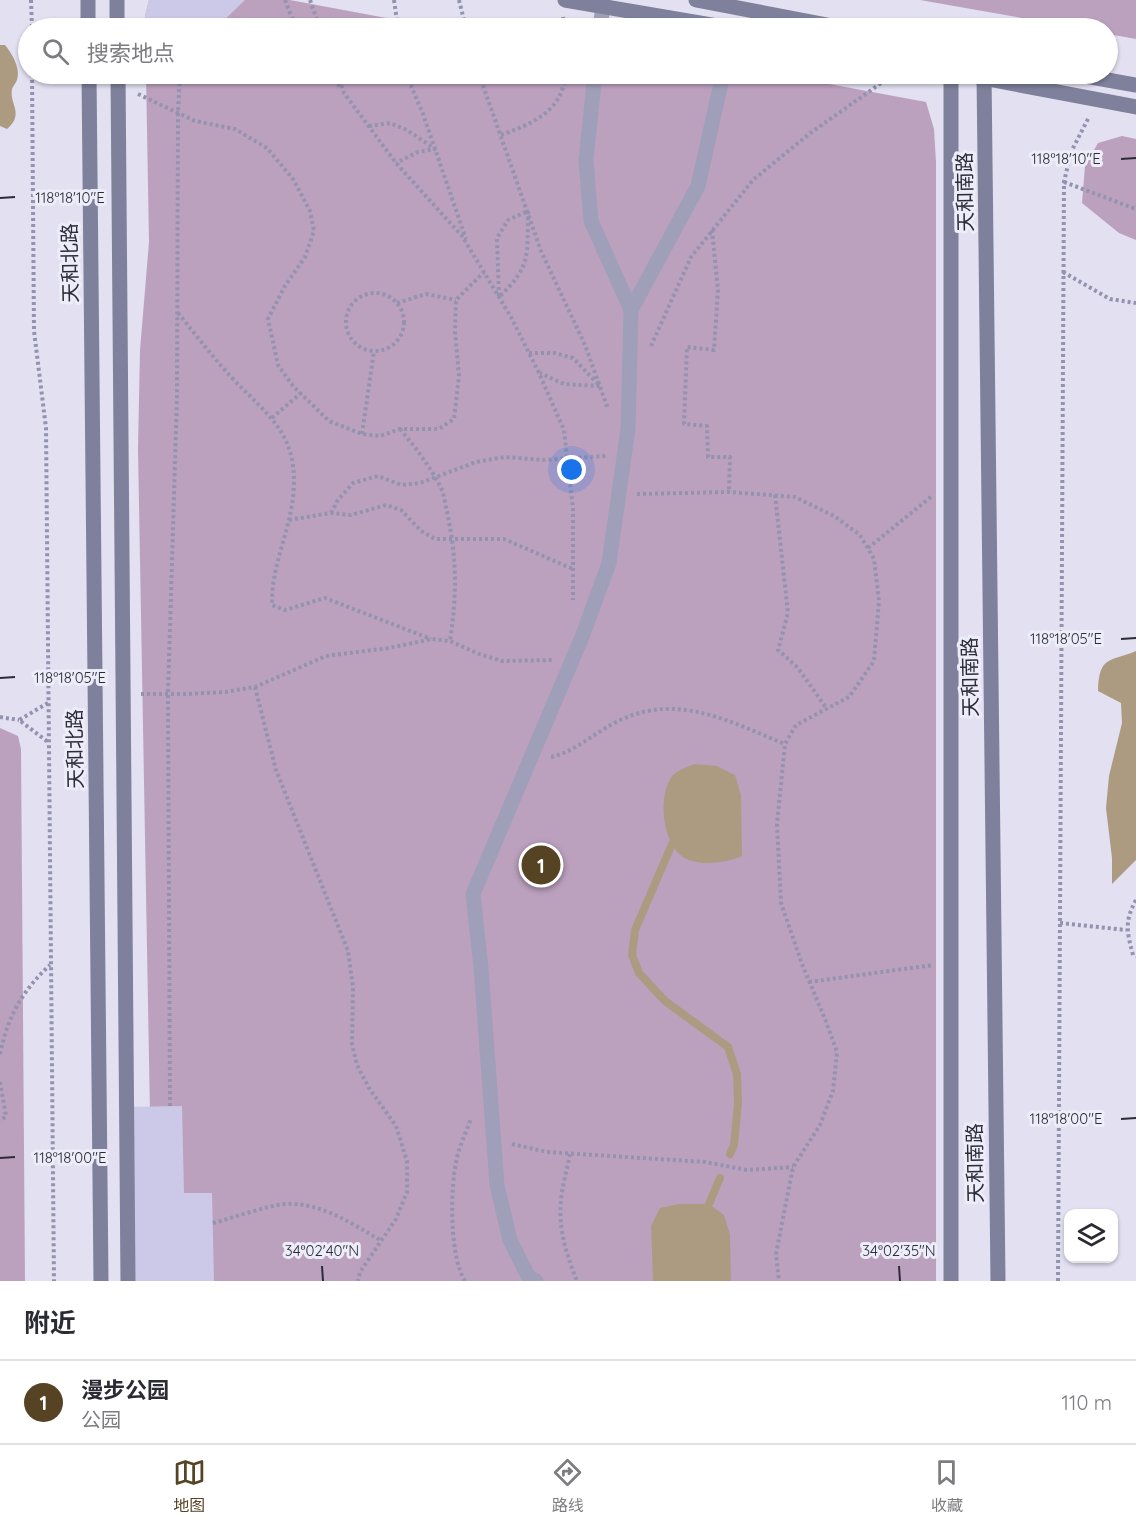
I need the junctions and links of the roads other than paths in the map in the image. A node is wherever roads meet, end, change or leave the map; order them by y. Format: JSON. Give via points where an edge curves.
{"nodes":[{"id":1,"x":88,"y":0,"type":"edge"},
{"id":2,"x":117,"y":0,"type":"edge"},
{"id":3,"x":565,"y":0,"type":"edge"},
{"id":4,"x":696,"y":0,"type":"edge"},
{"id":5,"x":603,"y":6,"type":"junction"},
{"id":6,"x":88,"y":18,"type":"edge"},
{"id":7,"x":117,"y":18,"type":"edge"},
{"id":8,"x":601,"y":18,"type":"edge"},
{"id":9,"x":672,"y":18,"type":"edge"},
{"id":10,"x":790,"y":18,"type":"edge"},
{"id":11,"x":1118,"y":82,"type":"edge"},
{"id":12,"x":89,"y":84,"type":"edge"},
{"id":13,"x":118,"y":84,"type":"edge"},
{"id":14,"x":594,"y":84,"type":"edge"},
{"id":15,"x":721,"y":84,"type":"edge"},
{"id":16,"x":951,"y":84,"type":"edge"},
{"id":17,"x":984,"y":84,"type":"edge"},
{"id":18,"x":1027,"y":84,"type":"edge"},
{"id":19,"x":1136,"y":85,"type":"edge"},
{"id":20,"x":1136,"y":107,"type":"edge"},
{"id":21,"x":631,"y":310,"type":"junction"},
{"id":22,"x":101,"y":1281,"type":"edge"},
{"id":23,"x":128,"y":1281,"type":"edge"},
{"id":24,"x":536,"y":1281,"type":"edge"},
{"id":25,"x":951,"y":1281,"type":"edge"},
{"id":26,"x":998,"y":1281,"type":"edge"}],
"edges":[{"from":1,"to":6,"type":"street"},
{"from":2,"to":7,"type":"street"},
{"from":3,"to":5,"type":"street"},
{"from":4,"to":10,"type":"street"},
{"from":5,"to":8,"type":"street"},
{"from":5,"to":9,"type":"street"},
{"from":11,"to":19,"type":"street"},
{"from":12,"to":22,"type":"street","name":"天和北路"},
{"from":13,"to":23,"type":"street"},
{"from":14,"to":21,"type":"street","via":[[586,160],[591,221]]},
{"from":15,"to":21,"type":"street","via":[[698,186]]},
{"from":16,"to":25,"type":"street","name":"天和南路"},
{"from":17,"to":26,"type":"street","name":"天和南路"},
{"from":18,"to":20,"type":"street"},
{"from":21,"to":24,"type":"street","via":[[628,429],[609,563],[473,894],[497,1185],[510,1240],[528,1276]]}]}
